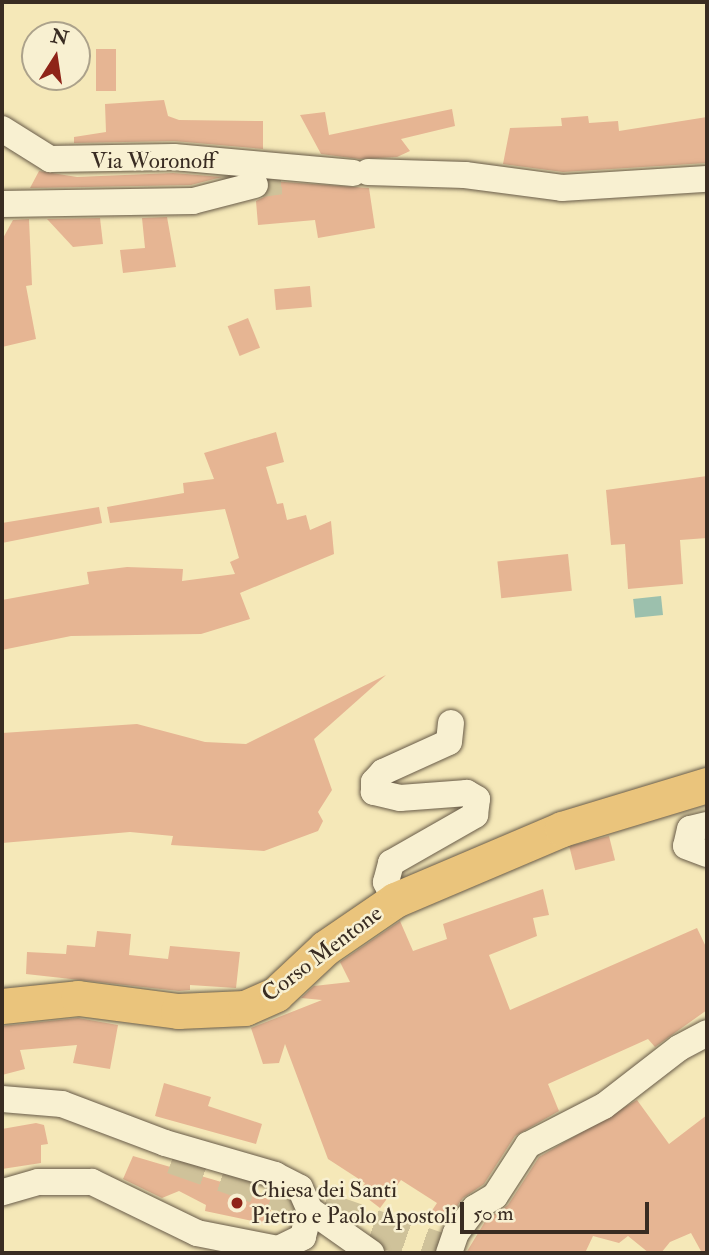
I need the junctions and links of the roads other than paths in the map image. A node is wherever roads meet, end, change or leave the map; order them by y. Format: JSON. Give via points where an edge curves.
{"nodes":[{"id":1,"x":7,"y":133,"type":"edge"},
{"id":2,"x":707,"y":179,"type":"edge"},
{"id":3,"x":255,"y":185,"type":"tunnel mouth"},
{"id":4,"x":2,"y":204,"type":"edge"},
{"id":5,"x":451,"y":723,"type":"dead end"},
{"id":6,"x":707,"y":785,"type":"edge"},
{"id":7,"x":707,"y":825,"type":"edge"},
{"id":8,"x":707,"y":854,"type":"edge"},
{"id":9,"x":395,"y":900,"type":"junction"},
{"id":10,"x":2,"y":1006,"type":"edge"},
{"id":11,"x":707,"y":1033,"type":"edge"},
{"id":12,"x":2,"y":1099,"type":"edge"},
{"id":13,"x":2,"y":1192,"type":"edge"},
{"id":14,"x":310,"y":1210,"type":"junction"},
{"id":15,"x":371,"y":1253,"type":"edge"},
{"id":16,"x":449,"y":1253,"type":"edge"}],
"edges":[{"from":1,"to":2,"type":"street","name":"Via Woronoff","via":[[47,158],[174,157],[300,176],[361,172],[465,175],[562,188]]},
{"from":3,"to":4,"type":"street","via":[[192,201]]},
{"from":5,"to":9,"type":"street","via":[[449,743],[383,772],[374,782],[374,792],[400,798],[467,793],[477,799],[475,816],[391,863],[386,882]]},
{"from":6,"to":9,"type":"main road","name":"Corso Mentone","via":[[562,829]]},
{"from":7,"to":8,"type":"street","via":[[690,830],[686,846]]},
{"from":9,"to":10,"type":"main road","name":"Corso Mentone","via":[[325,948],[276,994],[245,1008],[178,1012],[78,998]]},
{"from":11,"to":16,"type":"street","via":[[679,1048],[604,1106],[528,1144],[495,1196],[475,1208],[456,1233]]},
{"from":12,"to":14,"type":"street","via":[[62,1104],[165,1143],[275,1175],[300,1188]]},
{"from":13,"to":14,"type":"street","via":[[38,1182],[92,1182],[197,1233],[278,1249],[303,1237]]},
{"from":14,"to":15,"type":"street"}]}
